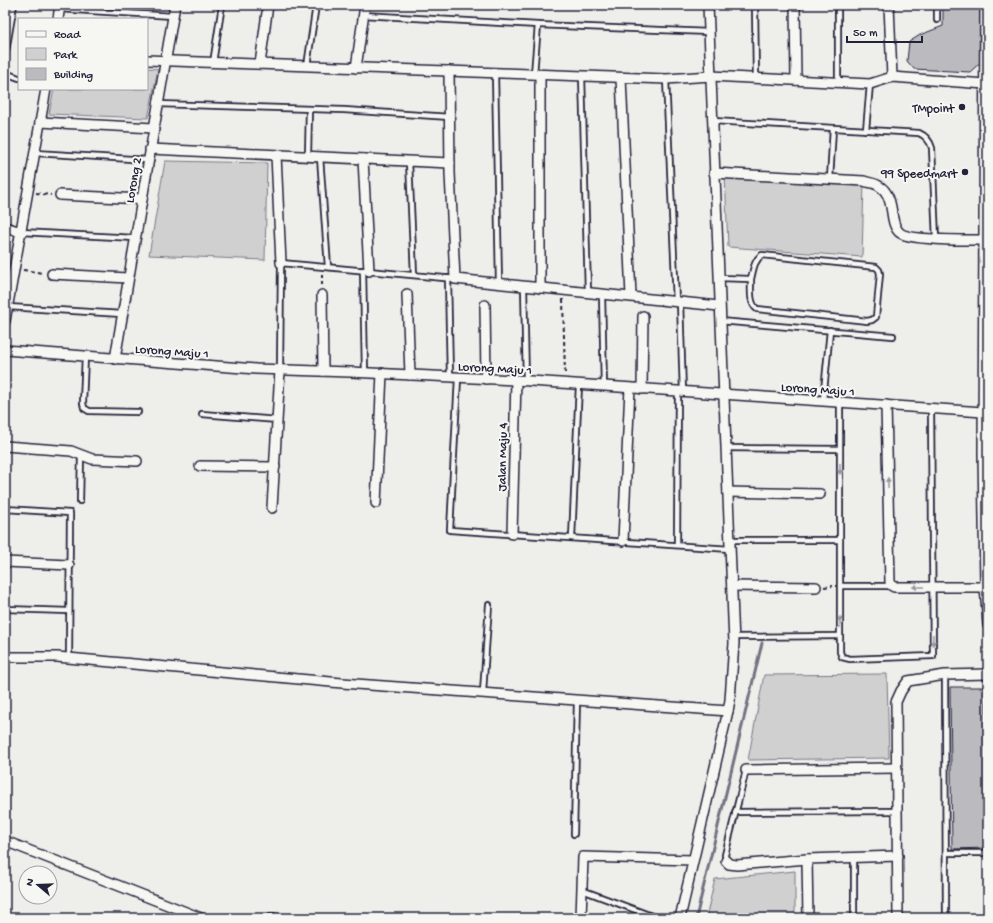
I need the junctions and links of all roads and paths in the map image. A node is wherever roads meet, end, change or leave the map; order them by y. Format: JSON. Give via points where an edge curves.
{"nodes":[{"id":1,"x":14,"y":5,"type":"edge"},
{"id":2,"x":175,"y":5,"type":"edge"},
{"id":3,"x":222,"y":5,"type":"edge"},
{"id":4,"x":268,"y":5,"type":"edge"},
{"id":5,"x":316,"y":5,"type":"edge"},
{"id":6,"x":365,"y":5,"type":"edge"},
{"id":7,"x":708,"y":5,"type":"edge"},
{"id":8,"x":755,"y":5,"type":"edge"},
{"id":9,"x":795,"y":5,"type":"edge"},
{"id":10,"x":838,"y":5,"type":"edge"},
{"id":11,"x":889,"y":5,"type":"edge"},
{"id":12,"x":937,"y":5,"type":"edge"},
{"id":13,"x":985,"y":5,"type":"edge"},
{"id":14,"x":59,"y":7,"type":"edge"},
{"id":15,"x":363,"y":15,"type":"junction"},
{"id":16,"x":173,"y":16,"type":"junction"},
{"id":17,"x":58,"y":18,"type":"edge"},
{"id":18,"x":937,"y":20,"type":"dead end"},
{"id":19,"x":538,"y":25,"type":"junction"},
{"id":20,"x":709,"y":32,"type":"junction"},
{"id":21,"x":5,"y":57,"type":"edge"},
{"id":22,"x":148,"y":60,"type":"edge"},
{"id":23,"x":165,"y":61,"type":"junction"},
{"id":24,"x":213,"y":63,"type":"junction"},
{"id":25,"x":260,"y":64,"type":"junction"},
{"id":26,"x":307,"y":66,"type":"junction"},
{"id":27,"x":356,"y":68,"type":"junction"},
{"id":28,"x":450,"y":71,"type":"junction"},
{"id":29,"x":5,"y":73,"type":"edge"},
{"id":30,"x":495,"y":73,"type":"junction"},
{"id":31,"x":537,"y":74,"type":"junction"},
{"id":32,"x":582,"y":76,"type":"junction"},
{"id":33,"x":711,"y":76,"type":"junction"},
{"id":34,"x":892,"y":77,"type":"junction"},
{"id":35,"x":18,"y":78,"type":"edge"},
{"id":36,"x":621,"y":78,"type":"junction"},
{"id":37,"x":666,"y":79,"type":"junction"},
{"id":38,"x":756,"y":79,"type":"junction"},
{"id":39,"x":796,"y":80,"type":"junction"},
{"id":40,"x":838,"y":82,"type":"junction"},
{"id":41,"x":870,"y":84,"type":"junction"},
{"id":42,"x":985,"y":84,"type":"junction"},
{"id":43,"x":46,"y":90,"type":"edge"},
{"id":44,"x":158,"y":104,"type":"junction"},
{"id":45,"x":309,"y":109,"type":"junction"},
{"id":46,"x":450,"y":118,"type":"junction"},
{"id":47,"x":712,"y":121,"type":"junction"},
{"id":48,"x":40,"y":122,"type":"junction"},
{"id":49,"x":154,"y":128,"type":"junction"},
{"id":50,"x":833,"y":128,"type":"junction"},
{"id":51,"x":866,"y":130,"type":"junction"},
{"id":52,"x":150,"y":149,"type":"junction"},
{"id":53,"x":35,"y":153,"type":"junction"},
{"id":54,"x":276,"y":155,"type":"junction"},
{"id":55,"x":308,"y":156,"type":"junction"},
{"id":56,"x":320,"y":157,"type":"junction"},
{"id":57,"x":363,"y":159,"type":"junction"},
{"id":58,"x":148,"y":160,"type":"junction"},
{"id":59,"x":409,"y":161,"type":"junction"},
{"id":60,"x":450,"y":163,"type":"junction"},
{"id":61,"x":714,"y":173,"type":"junction"},
{"id":62,"x":830,"y":180,"type":"junction"},
{"id":63,"x":27,"y":193,"type":"junction"},
{"id":64,"x":60,"y":195,"type":"joint"},
{"id":65,"x":142,"y":199,"type":"junction"},
{"id":66,"x":5,"y":227,"type":"edge"},
{"id":67,"x":21,"y":232,"type":"junction"},
{"id":68,"x":135,"y":238,"type":"junction"},
{"id":69,"x":936,"y":239,"type":"junction"},
{"id":70,"x":986,"y":240,"type":"edge"},
{"id":71,"x":281,"y":263,"type":"junction"},
{"id":72,"x":322,"y":266,"type":"junction"},
{"id":73,"x":328,"y":267,"type":"junction"},
{"id":74,"x":14,"y":269,"type":"junction"},
{"id":75,"x":366,"y":271,"type":"junction"},
{"id":76,"x":52,"y":274,"type":"joint"},
{"id":77,"x":414,"y":275,"type":"junction"},
{"id":78,"x":128,"y":278,"type":"junction"},
{"id":79,"x":718,"y":278,"type":"junction"},
{"id":80,"x":452,"y":279,"type":"junction"},
{"id":81,"x":751,"y":279,"type":"junction"},
{"id":82,"x":499,"y":284,"type":"junction"},
{"id":83,"x":524,"y":286,"type":"junction"},
{"id":84,"x":540,"y":288,"type":"junction"},
{"id":85,"x":563,"y":290,"type":"junction"},
{"id":86,"x":588,"y":292,"type":"junction"},
{"id":87,"x":407,"y":294,"type":"dead end"},
{"id":88,"x":602,"y":294,"type":"junction"},
{"id":89,"x":322,"y":295,"type":"joint"},
{"id":90,"x":631,"y":296,"type":"junction"},
{"id":91,"x":678,"y":301,"type":"junction"},
{"id":92,"x":484,"y":305,"type":"dead end"},
{"id":93,"x":719,"y":306,"type":"junction"},
{"id":94,"x":8,"y":307,"type":"junction"},
{"id":95,"x":122,"y":314,"type":"junction"},
{"id":96,"x":643,"y":316,"type":"dead end"},
{"id":97,"x":5,"y":321,"type":"edge"},
{"id":98,"x":720,"y":321,"type":"junction"},
{"id":99,"x":830,"y":330,"type":"junction"},
{"id":100,"x":893,"y":336,"type":"dead end"},
{"id":101,"x":5,"y":350,"type":"edge"},
{"id":102,"x":85,"y":356,"type":"junction"},
{"id":103,"x":115,"y":359,"type":"junction"},
{"id":104,"x":280,"y":370,"type":"junction"},
{"id":105,"x":323,"y":371,"type":"junction"},
{"id":106,"x":366,"y":372,"type":"junction"},
{"id":107,"x":382,"y":373,"type":"junction"},
{"id":108,"x":410,"y":375,"type":"junction"},
{"id":109,"x":454,"y":377,"type":"junction"},
{"id":110,"x":486,"y":379,"type":"junction"},
{"id":111,"x":516,"y":380,"type":"junction"},
{"id":112,"x":526,"y":381,"type":"junction"},
{"id":113,"x":565,"y":384,"type":"junction"},
{"id":114,"x":579,"y":385,"type":"junction"},
{"id":115,"x":604,"y":387,"type":"junction"},
{"id":116,"x":630,"y":388,"type":"junction"},
{"id":117,"x":642,"y":389,"type":"junction"},
{"id":118,"x":680,"y":392,"type":"junction"},
{"id":119,"x":724,"y":394,"type":"junction"},
{"id":120,"x":823,"y":401,"type":"junction"},
{"id":121,"x":840,"y":402,"type":"junction"},
{"id":122,"x":886,"y":405,"type":"junction"},
{"id":123,"x":932,"y":408,"type":"junction"},
{"id":124,"x":138,"y":412,"type":"dead end"},
{"id":125,"x":983,"y":412,"type":"junction"},
{"id":126,"x":202,"y":414,"type":"dead end"},
{"id":127,"x":278,"y":420,"type":"junction"},
{"id":128,"x":5,"y":446,"type":"edge"},
{"id":129,"x":726,"y":448,"type":"junction"},
{"id":130,"x":840,"y":449,"type":"junction"},
{"id":131,"x":81,"y":456,"type":"junction"},
{"id":132,"x":137,"y":461,"type":"dead end"},
{"id":133,"x":200,"y":466,"type":"dead end"},
{"id":134,"x":275,"y":467,"type":"junction"},
{"id":135,"x":728,"y":492,"type":"junction"},
{"id":136,"x":820,"y":494,"type":"dead end"},
{"id":137,"x":80,"y":501,"type":"dead end"},
{"id":138,"x":376,"y":503,"type":"dead end"},
{"id":139,"x":272,"y":508,"type":"dead end"},
{"id":140,"x":5,"y":509,"type":"edge"},
{"id":141,"x":512,"y":534,"type":"junction"},
{"id":142,"x":572,"y":538,"type":"junction"},
{"id":143,"x":840,"y":540,"type":"junction"},
{"id":144,"x":623,"y":542,"type":"junction"},
{"id":145,"x":730,"y":544,"type":"junction"},
{"id":146,"x":678,"y":545,"type":"junction"},
{"id":147,"x":5,"y":562,"type":"edge"},
{"id":148,"x":69,"y":565,"type":"junction"},
{"id":149,"x":732,"y":586,"type":"junction"},
{"id":150,"x":840,"y":586,"type":"junction"},
{"id":151,"x":892,"y":586,"type":"junction"},
{"id":152,"x":816,"y":587,"type":"joint"},
{"id":153,"x":934,"y":587,"type":"junction"},
{"id":154,"x":985,"y":587,"type":"junction"},
{"id":155,"x":489,"y":605,"type":"dead end"},
{"id":156,"x":5,"y":609,"type":"edge"},
{"id":157,"x":69,"y":611,"type":"junction"},
{"id":158,"x":988,"y":625,"type":"edge"},
{"id":159,"x":840,"y":636,"type":"junction"},
{"id":160,"x":734,"y":637,"type":"junction"},
{"id":161,"x":5,"y":657,"type":"edge"},
{"id":162,"x":69,"y":658,"type":"junction"},
{"id":163,"x":945,"y":674,"type":"junction"},
{"id":164,"x":988,"y":674,"type":"edge"},
{"id":165,"x":483,"y":692,"type":"junction"},
{"id":166,"x":577,"y":699,"type":"junction"},
{"id":167,"x":728,"y":711,"type":"junction"},
{"id":168,"x":898,"y":768,"type":"junction"},
{"id":169,"x":746,"y":770,"type":"joint"},
{"id":170,"x":898,"y":810,"type":"junction"},
{"id":171,"x":735,"y":812,"type":"junction"},
{"id":172,"x":574,"y":834,"type":"dead end"},
{"id":173,"x":5,"y":841,"type":"edge"},
{"id":174,"x":946,"y":853,"type":"junction"},
{"id":175,"x":988,"y":853,"type":"edge"},
{"id":176,"x":898,"y":856,"type":"junction"},
{"id":177,"x":854,"y":858,"type":"junction"},
{"id":178,"x":807,"y":859,"type":"junction"},
{"id":179,"x":693,"y":860,"type":"junction"},
{"id":180,"x":726,"y":861,"type":"joint"},
{"id":181,"x":582,"y":890,"type":"junction"},
{"id":182,"x":201,"y":918,"type":"edge"},
{"id":183,"x":269,"y":918,"type":"edge"},
{"id":184,"x":283,"y":918,"type":"edge"},
{"id":185,"x":581,"y":918,"type":"edge"},
{"id":186,"x":657,"y":918,"type":"edge"},
{"id":187,"x":680,"y":918,"type":"edge"},
{"id":188,"x":808,"y":918,"type":"edge"},
{"id":189,"x":854,"y":918,"type":"edge"},
{"id":190,"x":898,"y":918,"type":"edge"},
{"id":191,"x":946,"y":918,"type":"edge"}],
"edges":[{"from":1,"to":21,"type":"lane"},
{"from":2,"to":16,"type":"street","name":"Lorong 2"},
{"from":3,"to":24,"type":"lane"},
{"from":4,"to":25,"type":"street"},
{"from":5,"to":26,"type":"lane"},
{"from":6,"to":15,"type":"street"},
{"from":7,"to":20,"type":"street"},
{"from":8,"to":38,"type":"lane"},
{"from":9,"to":39,"type":"street"},
{"from":10,"to":40,"type":"lane"},
{"from":11,"to":34,"type":"street"},
{"from":12,"to":18,"type":"lane"},
{"from":13,"to":42,"type":"street"},
{"from":14,"to":16,"type":"lane"},
{"from":14,"to":17,"type":"street"},
{"from":15,"to":19,"type":"lane"},
{"from":15,"to":27,"type":"street"},
{"from":16,"to":23,"type":"street","name":"Lorong 2"},
{"from":19,"to":20,"type":"lane"},
{"from":19,"to":31,"type":"lane"},
{"from":20,"to":33,"type":"street"},
{"from":22,"to":23,"type":"street"},
{"from":23,"to":24,"type":"street"},
{"from":23,"to":44,"type":"street","name":"Lorong 2"},
{"from":24,"to":25,"type":"street"},
{"from":25,"to":26,"type":"street"},
{"from":26,"to":27,"type":"street"},
{"from":27,"to":28,"type":"street"},
{"from":28,"to":30,"type":"street"},
{"from":28,"to":46,"type":"street"},
{"from":29,"to":35,"type":"lane"},
{"from":30,"to":31,"type":"street"},
{"from":30,"to":82,"type":"lane"},
{"from":31,"to":32,"type":"street"},
{"from":31,"to":84,"type":"street"},
{"from":32,"to":36,"type":"street"},
{"from":32,"to":86,"type":"lane"},
{"from":33,"to":37,"type":"street"},
{"from":33,"to":38,"type":"street"},
{"from":33,"to":47,"type":"street"},
{"from":34,"to":41,"type":"street"},
{"from":34,"to":42,"type":"street"},
{"from":36,"to":37,"type":"street"},
{"from":36,"to":90,"type":"street"},
{"from":37,"to":91,"type":"lane"},
{"from":38,"to":39,"type":"street"},
{"from":39,"to":40,"type":"street"},
{"from":40,"to":41,"type":"street"},
{"from":41,"to":51,"type":"lane"},
{"from":42,"to":70,"type":"street"},
{"from":43,"to":48,"type":"street"},
{"from":44,"to":45,"type":"lane"},
{"from":44,"to":49,"type":"street","name":"Lorong 2"},
{"from":45,"to":46,"type":"lane"},
{"from":45,"to":55,"type":"lane"},
{"from":46,"to":60,"type":"street"},
{"from":47,"to":50,"type":"lane"},
{"from":47,"to":61,"type":"street"},
{"from":48,"to":49,"type":"street"},
{"from":48,"to":53,"type":"street"},
{"from":49,"to":52,"type":"street","name":"Lorong 2"},
{"from":50,"to":51,"type":"lane"},
{"from":50,"to":62,"type":"lane"},
{"from":51,"to":69,"type":"lane","via":[[919,133],[930,143]]},
{"from":52,"to":54,"type":"street"},
{"from":52,"to":58,"type":"street","name":"Lorong 2"},
{"from":53,"to":58,"type":"lane"},
{"from":53,"to":63,"type":"street"},
{"from":54,"to":55,"type":"street"},
{"from":54,"to":71,"type":"street"},
{"from":55,"to":56,"type":"street"},
{"from":56,"to":57,"type":"street"},
{"from":56,"to":73,"type":"lane"},
{"from":57,"to":59,"type":"street"},
{"from":57,"to":75,"type":"street"},
{"from":58,"to":65,"type":"street","name":"Lorong 2"},
{"from":59,"to":60,"type":"street"},
{"from":59,"to":77,"type":"lane"},
{"from":60,"to":80,"type":"street"},
{"from":61,"to":62,"type":"street"},
{"from":61,"to":79,"type":"street"},
{"from":62,"to":69,"type":"street","via":[[879,185],[889,197],[894,227],[900,234]]},
{"from":63,"to":64,"type":"path"},
{"from":63,"to":67,"type":"street"},
{"from":64,"to":65,"type":"street"},
{"from":65,"to":68,"type":"street","name":"Lorong 2"},
{"from":66,"to":67,"type":"street"},
{"from":67,"to":68,"type":"lane"},
{"from":67,"to":74,"type":"street"},
{"from":68,"to":78,"type":"street","name":"Lorong 2"},
{"from":69,"to":70,"type":"street"},
{"from":70,"to":125,"type":"street"},
{"from":71,"to":72,"type":"lane"},
{"from":71,"to":104,"type":"lane"},
{"from":72,"to":73,"type":"lane"},
{"from":72,"to":89,"type":"path"},
{"from":73,"to":75,"type":"lane"},
{"from":74,"to":76,"type":"path"},
{"from":74,"to":94,"type":"street"},
{"from":75,"to":77,"type":"lane"},
{"from":75,"to":106,"type":"lane"},
{"from":76,"to":78,"type":"street"},
{"from":77,"to":80,"type":"lane"},
{"from":78,"to":95,"type":"street","name":"Lorong 2"},
{"from":79,"to":81,"type":"lane"},
{"from":79,"to":93,"type":"street"},
{"from":80,"to":82,"type":"street"},
{"from":80,"to":109,"type":"lane"},
{"from":81,"to":81,"type":"lane","via":[[753,306],[757,308],[867,321],[876,317],[880,274],[876,267],[762,255],[756,262]]},
{"from":82,"to":83,"type":"street"},
{"from":83,"to":84,"type":"street"},
{"from":83,"to":112,"type":"lane"},
{"from":84,"to":85,"type":"street"},
{"from":85,"to":86,"type":"street"},
{"from":85,"to":113,"type":"path"},
{"from":86,"to":88,"type":"street"},
{"from":87,"to":108,"type":"street"},
{"from":88,"to":90,"type":"street"},
{"from":88,"to":115,"type":"lane"},
{"from":89,"to":105,"type":"street"},
{"from":90,"to":91,"type":"street"},
{"from":91,"to":93,"type":"street"},
{"from":91,"to":118,"type":"lane"},
{"from":92,"to":110,"type":"street"},
{"from":93,"to":98,"type":"street"},
{"from":94,"to":95,"type":"lane"},
{"from":94,"to":97,"type":"street"},
{"from":95,"to":103,"type":"street","name":"Lorong 2"},
{"from":96,"to":117,"type":"street"},
{"from":98,"to":99,"type":"lane"},
{"from":98,"to":119,"type":"street"},
{"from":99,"to":100,"type":"lane"},
{"from":99,"to":120,"type":"lane"},
{"from":101,"to":102,"type":"street","name":"Lorong Maju 1"},
{"from":102,"to":103,"type":"street","name":"Lorong Maju 1"},
{"from":102,"to":124,"type":"lane","via":[[84,408],[89,411]]},
{"from":103,"to":104,"type":"street","name":"Lorong Maju 1"},
{"from":104,"to":105,"type":"street","name":"Lorong Maju 1"},
{"from":104,"to":127,"type":"street"},
{"from":105,"to":106,"type":"street","name":"Lorong Maju 1"},
{"from":106,"to":107,"type":"street","name":"Lorong Maju 1"},
{"from":107,"to":108,"type":"street","name":"Lorong Maju 1"},
{"from":107,"to":138,"type":"street"},
{"from":108,"to":109,"type":"street","name":"Lorong Maju 1"},
{"from":109,"to":110,"type":"street","name":"Lorong Maju 1"},
{"from":109,"to":141,"type":"lane","via":[[450,530]]},
{"from":110,"to":111,"type":"street","name":"Lorong Maju 1"},
{"from":111,"to":112,"type":"street","name":"Lorong Maju 1"},
{"from":111,"to":141,"type":"street","name":"Jalan Maju 4"},
{"from":112,"to":113,"type":"street","name":"Lorong Maju 1"},
{"from":113,"to":114,"type":"street","name":"Lorong Maju 1"},
{"from":114,"to":115,"type":"street","name":"Lorong Maju 1"},
{"from":114,"to":142,"type":"lane"},
{"from":115,"to":116,"type":"street","name":"Lorong Maju 1"},
{"from":116,"to":117,"type":"street","name":"Lorong Maju 1"},
{"from":116,"to":144,"type":"street"},
{"from":117,"to":118,"type":"street","name":"Lorong Maju 1"},
{"from":118,"to":119,"type":"street","name":"Lorong Maju 1"},
{"from":118,"to":146,"type":"lane"},
{"from":119,"to":120,"type":"street","name":"Lorong Maju 1"},
{"from":119,"to":129,"type":"street"},
{"from":120,"to":121,"type":"street","name":"Lorong Maju 1"},
{"from":121,"to":122,"type":"street","name":"Lorong Maju 1"},
{"from":121,"to":130,"type":"lane"},
{"from":122,"to":123,"type":"street","name":"Lorong Maju 1"},
{"from":151,"to":122,"type":"street","one_way":true},
{"from":123,"to":125,"type":"street","name":"Lorong Maju 1"},
{"from":123,"to":153,"type":"lane"},
{"from":125,"to":154,"type":"street"},
{"from":126,"to":127,"type":"lane"},
{"from":127,"to":134,"type":"street"},
{"from":128,"to":131,"type":"street","via":[[71,451]]},
{"from":129,"to":130,"type":"lane"},
{"from":129,"to":135,"type":"street"},
{"from":130,"to":143,"type":"lane","one_way":true},
{"from":131,"to":132,"type":"street","via":[[92,459]]},
{"from":131,"to":137,"type":"lane"},
{"from":133,"to":134,"type":"street"},
{"from":134,"to":139,"type":"street"},
{"from":135,"to":136,"type":"street"},
{"from":135,"to":145,"type":"street"},
{"from":140,"to":148,"type":"lane","via":[[70,513]]},
{"from":141,"to":142,"type":"lane"},
{"from":142,"to":144,"type":"lane"},
{"from":143,"to":145,"type":"lane"},
{"from":143,"to":150,"type":"lane"},
{"from":144,"to":146,"type":"lane"},
{"from":145,"to":146,"type":"lane"},
{"from":145,"to":149,"type":"street"},
{"from":147,"to":148,"type":"street"},
{"from":148,"to":157,"type":"lane"},
{"from":149,"to":152,"type":"street"},
{"from":149,"to":160,"type":"street"},
{"from":150,"to":151,"type":"lane"},
{"from":150,"to":152,"type":"path"},
{"from":159,"to":150,"type":"lane","one_way":true},
{"from":153,"to":151,"type":"street","one_way":true},
{"from":153,"to":154,"type":"street"},
{"from":153,"to":159,"type":"lane","one_way":true,"via":[[934,656],[845,658],[840,652]]},
{"from":154,"to":158,"type":"street"},
{"from":155,"to":165,"type":"lane"},
{"from":156,"to":157,"type":"lane"},
{"from":157,"to":162,"type":"lane"},
{"from":159,"to":160,"type":"lane"},
{"from":160,"to":167,"type":"street"},
{"from":161,"to":162,"type":"street"},
{"from":162,"to":165,"type":"street"},
{"from":163,"to":164,"type":"street"},
{"from":163,"to":168,"type":"street","via":[[908,681],[901,691],[896,702]]},
{"from":163,"to":174,"type":"lane"},
{"from":165,"to":166,"type":"street"},
{"from":166,"to":167,"type":"street"},
{"from":166,"to":172,"type":"lane"},
{"from":167,"to":179,"type":"street"},
{"from":168,"to":169,"type":"street"},
{"from":168,"to":170,"type":"street"},
{"from":169,"to":171,"type":"lane"},
{"from":170,"to":171,"type":"lane"},
{"from":170,"to":176,"type":"street"},
{"from":171,"to":180,"type":"lane","via":[[725,855]]},
{"from":173,"to":182,"type":"street"},
{"from":174,"to":175,"type":"lane"},
{"from":174,"to":191,"type":"lane"},
{"from":176,"to":177,"type":"street"},
{"from":176,"to":190,"type":"street"},
{"from":177,"to":178,"type":"street"},
{"from":177,"to":189,"type":"lane"},
{"from":178,"to":180,"type":"street","via":[[738,865]]},
{"from":178,"to":188,"type":"street"},
{"from":179,"to":181,"type":"street","via":[[583,857]]},
{"from":179,"to":187,"type":"street"},
{"from":181,"to":185,"type":"street"},
{"from":181,"to":186,"type":"lane"},
{"from":183,"to":184,"type":"lane"}]}
